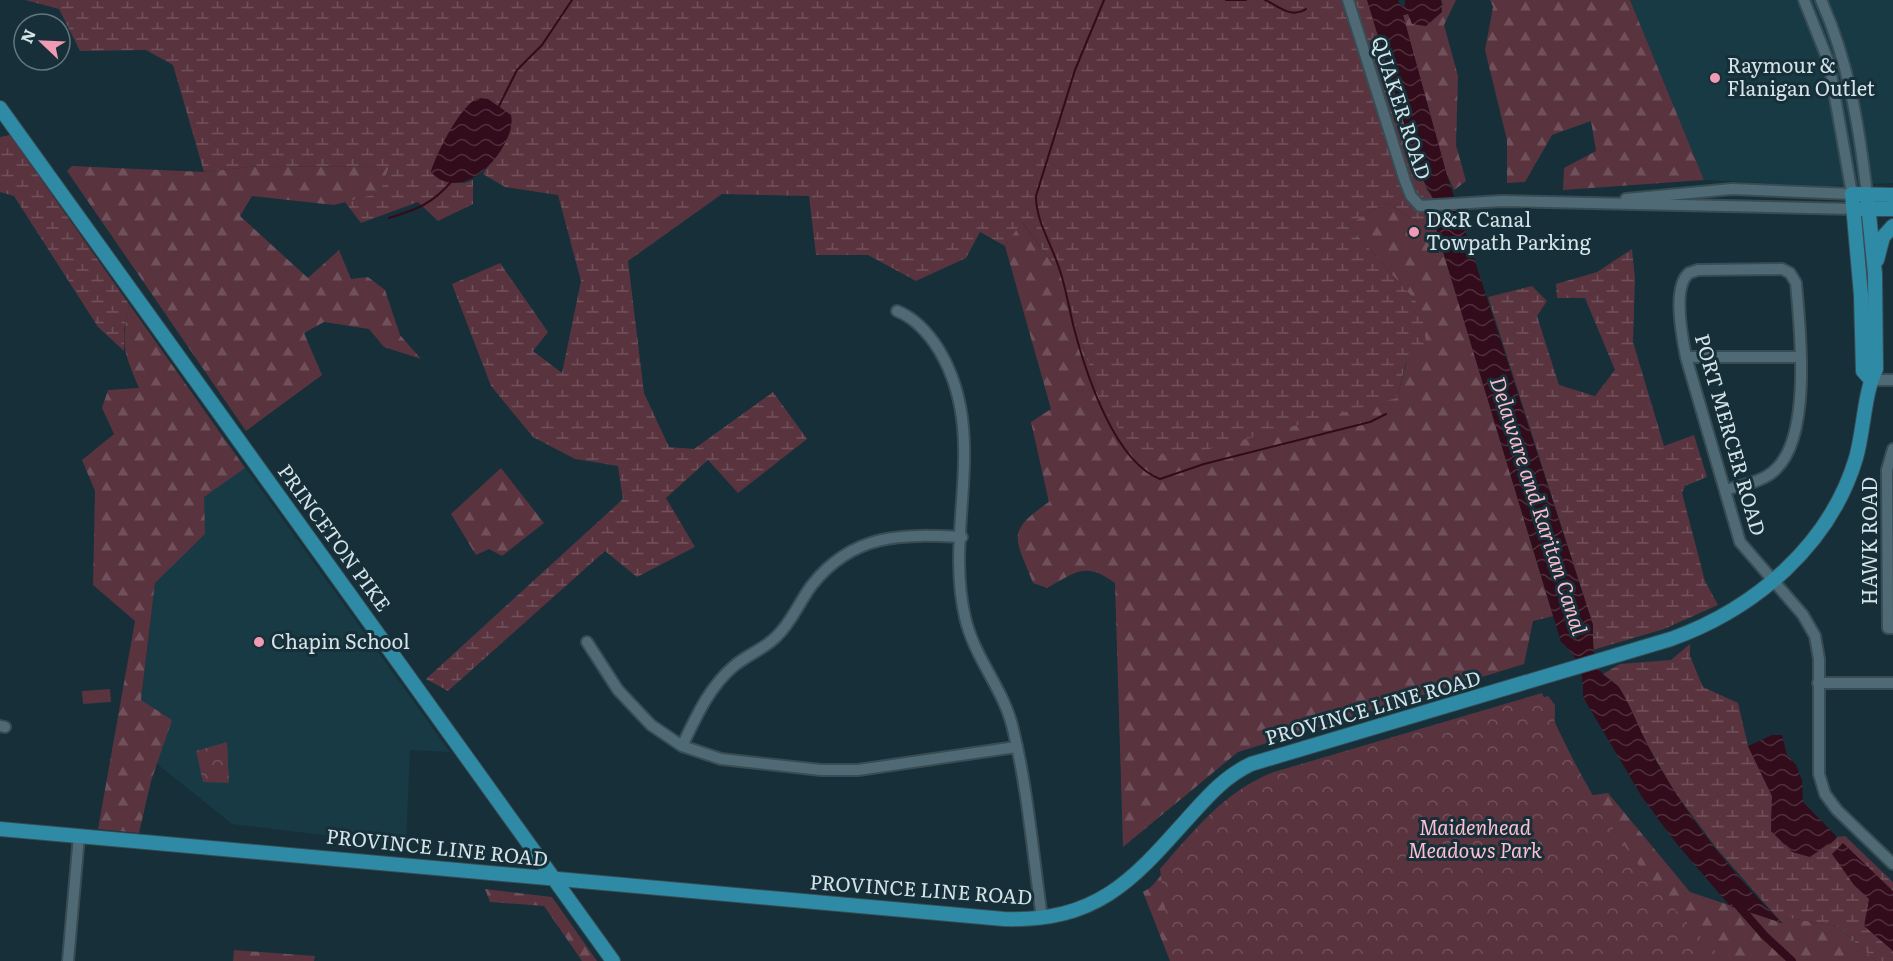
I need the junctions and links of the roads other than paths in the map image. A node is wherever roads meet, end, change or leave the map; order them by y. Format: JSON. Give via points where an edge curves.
{"nodes":[{"id":1,"x":1348,"y":0,"type":"edge"},
{"id":2,"x":1804,"y":0,"type":"edge"},
{"id":3,"x":1821,"y":0,"type":"edge"},
{"id":4,"x":0,"y":108,"type":"edge"},
{"id":5,"x":1852,"y":194,"type":"junction"},
{"id":6,"x":1867,"y":194,"type":"junction"},
{"id":7,"x":1893,"y":195,"type":"edge"},
{"id":8,"x":1617,"y":202,"type":"junction"},
{"id":9,"x":1854,"y":209,"type":"junction"},
{"id":10,"x":1868,"y":209,"type":"junction"},
{"id":11,"x":1893,"y":209,"type":"edge"},
{"id":12,"x":1893,"y":226,"type":"edge"},
{"id":13,"x":1875,"y":274,"type":"junction"},
{"id":14,"x":897,"y":311,"type":"dead end"},
{"id":15,"x":1686,"y":357,"type":"junction"},
{"id":16,"x":1800,"y":357,"type":"junction"},
{"id":17,"x":1871,"y":380,"type":"junction"},
{"id":18,"x":1893,"y":380,"type":"edge"},
{"id":19,"x":1893,"y":449,"type":"edge"},
{"id":20,"x":1725,"y":490,"type":"junction"},
{"id":21,"x":962,"y":537,"type":"junction"},
{"id":22,"x":1774,"y":581,"type":"junction"},
{"id":23,"x":1893,"y":628,"type":"edge"},
{"id":24,"x":587,"y":642,"type":"dead end"},
{"id":25,"x":1893,"y":682,"type":"edge"},
{"id":26,"x":1818,"y":683,"type":"junction"},
{"id":27,"x":682,"y":746,"type":"junction"},
{"id":28,"x":1016,"y":747,"type":"junction"},
{"id":29,"x":0,"y":829,"type":"edge"},
{"id":30,"x":79,"y":836,"type":"junction"},
{"id":31,"x":1893,"y":864,"type":"edge"},
{"id":32,"x":556,"y":880,"type":"junction"},
{"id":33,"x":1042,"y":918,"type":"junction"},
{"id":34,"x":68,"y":961,"type":"edge"},
{"id":35,"x":614,"y":961,"type":"edge"}],
"edges":[{"from":1,"to":8,"type":"street","name":"QUAKER ROAD","via":[[1415,202],[1432,207],[1458,202]]},
{"from":2,"to":5,"type":"street","via":[[1829,63]]},
{"from":3,"to":6,"type":"street","via":[[1846,69]]},
{"from":4,"to":32,"type":"main road","name":"PRINCETON PIKE"},
{"from":5,"to":6,"type":"main road"},
{"from":5,"to":8,"type":"street","name":"QUAKER ROAD","via":[[1732,189]]},
{"from":5,"to":9,"type":"main road","name":"PROVINCE LINE ROAD"},
{"from":6,"to":7,"type":"main road"},
{"from":6,"to":10,"type":"main road","name":"PROVINCE LINE ROAD"},
{"from":8,"to":9,"type":"street","name":"QUAKER ROAD"},
{"from":9,"to":10,"type":"main road"},
{"from":9,"to":17,"type":"main road","name":"PROVINCE LINE ROAD","via":[[1863,371]]},
{"from":10,"to":11,"type":"main road"},
{"from":10,"to":13,"type":"main road","name":"PROVINCE LINE ROAD"},
{"from":12,"to":13,"type":"main road","via":[[1881,242]]},
{"from":13,"to":17,"type":"main road","name":"PROVINCE LINE ROAD","via":[[1876,369]]},
{"from":14,"to":21,"type":"street","via":[[927,334],[945,361],[959,396],[965,430]]},
{"from":15,"to":16,"type":"street"},
{"from":15,"to":16,"type":"street","name":"PORT MERCER ROAD","via":[[1681,278],[1698,270],[1782,269],[1792,271],[1797,286]]},
{"from":15,"to":20,"type":"street","name":"PORT MERCER ROAD"},
{"from":16,"to":20,"type":"street","via":[[1797,419],[1782,462],[1763,478]]},
{"from":17,"to":18,"type":"street"},
{"from":17,"to":22,"type":"main road","name":"PROVINCE LINE ROAD","via":[[1861,442],[1846,483],[1821,528]]},
{"from":19,"to":23,"type":"street","name":"HAWK ROAD","via":[[1887,470],[1888,628]]},
{"from":20,"to":22,"type":"street","name":"PORT MERCER ROAD","via":[[1740,542]]},
{"from":21,"to":27,"type":"street","via":[[890,537],[860,546],[833,563],[811,585],[780,633],[735,665],[715,686]]},
{"from":21,"to":28,"type":"street","via":[[960,583],[965,618],[1008,711]]},
{"from":22,"to":26,"type":"street","name":"PORT MERCER ROAD","via":[[1815,636]]},
{"from":22,"to":33,"type":"main road","name":"PROVINCE LINE ROAD","via":[[1713,622],[1671,639],[1244,767],[1213,790],[1128,882],[1080,909]]},
{"from":24,"to":27,"type":"street","via":[[618,690],[640,715]]},
{"from":25,"to":26,"type":"street"},
{"from":26,"to":31,"type":"street","name":"PORT MERCER ROAD","via":[[1819,774],[1825,794]]},
{"from":27,"to":28,"type":"street","via":[[737,762],[836,771],[882,768]]},
{"from":28,"to":33,"type":"street"},
{"from":29,"to":30,"type":"main road","name":"PROVINCE LINE ROAD"},
{"from":30,"to":32,"type":"main road","name":"PROVINCE LINE ROAD"},
{"from":30,"to":34,"type":"street"},
{"from":32,"to":33,"type":"main road","name":"PROVINCE LINE ROAD","via":[[1004,919]]},
{"from":32,"to":35,"type":"main road","name":"PRINCETON PIKE"}]}
